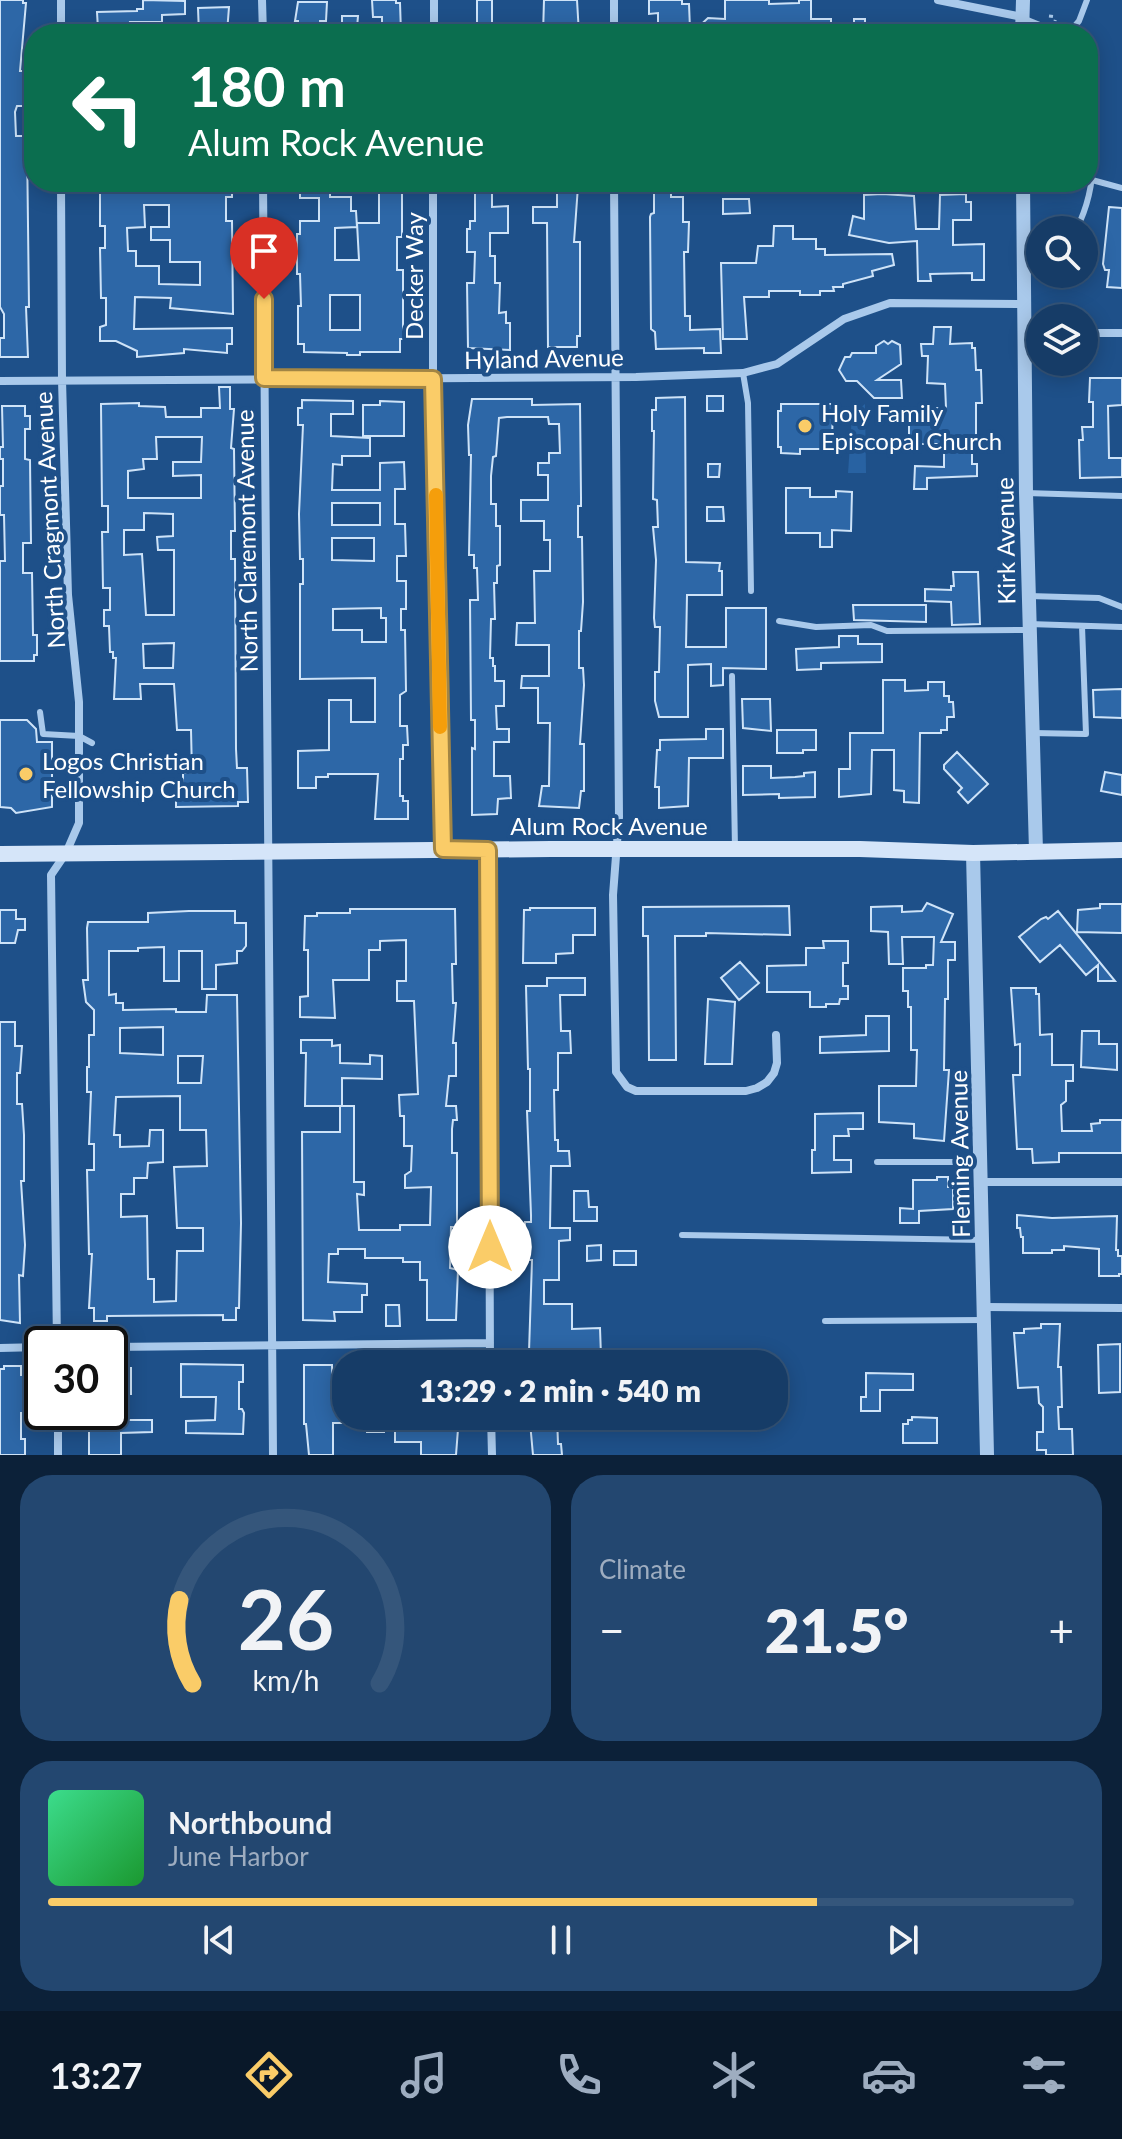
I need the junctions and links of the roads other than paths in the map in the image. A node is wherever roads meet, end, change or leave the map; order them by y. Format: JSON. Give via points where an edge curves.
{"nodes":[{"id":1,"x":61,"y":0,"type":"edge"},
{"id":2,"x":262,"y":0,"type":"edge"},
{"id":3,"x":434,"y":0,"type":"edge"},
{"id":4,"x":614,"y":0,"type":"edge"},
{"id":5,"x":938,"y":0,"type":"edge"},
{"id":6,"x":1023,"y":0,"type":"edge"},
{"id":7,"x":1087,"y":0,"type":"edge"},
{"id":8,"x":1022,"y":17,"type":"junction"},
{"id":9,"x":61,"y":24,"type":"edge"},
{"id":10,"x":263,"y":24,"type":"edge"},
{"id":11,"x":434,"y":24,"type":"edge"},
{"id":12,"x":614,"y":24,"type":"edge"},
{"id":13,"x":1022,"y":24,"type":"edge"},
{"id":14,"x":1038,"y":24,"type":"edge"},
{"id":15,"x":1076,"y":24,"type":"edge"},
{"id":16,"x":1098,"y":182,"type":"edge"},
{"id":17,"x":1122,"y":188,"type":"edge"},
{"id":18,"x":61,"y":192,"type":"edge"},
{"id":19,"x":263,"y":192,"type":"edge"},
{"id":20,"x":433,"y":192,"type":"edge"},
{"id":21,"x":614,"y":192,"type":"edge"},
{"id":22,"x":1023,"y":192,"type":"edge"},
{"id":23,"x":1089,"y":192,"type":"edge"},
{"id":24,"x":1083,"y":216,"type":"edge"},
{"id":25,"x":1023,"y":251,"type":"joint"},
{"id":26,"x":1024,"y":304,"type":"junction"},
{"id":27,"x":1098,"y":333,"type":"edge"},
{"id":28,"x":1122,"y":333,"type":"edge"},
{"id":29,"x":1024,"y":334,"type":"joint"},
{"id":30,"x":743,"y":373,"type":"junction"},
{"id":31,"x":614,"y":377,"type":"junction"},
{"id":32,"x":264,"y":378,"type":"junction"},
{"id":33,"x":433,"y":379,"type":"junction"},
{"id":34,"x":62,"y":380,"type":"junction"},
{"id":35,"x":0,"y":381,"type":"edge"},
{"id":36,"x":1026,"y":493,"type":"junction"},
{"id":37,"x":1122,"y":496,"type":"edge"},
{"id":38,"x":751,"y":591,"type":"dead end"},
{"id":39,"x":1029,"y":596,"type":"junction"},
{"id":40,"x":1122,"y":607,"type":"edge"},
{"id":41,"x":779,"y":621,"type":"dead end"},
{"id":42,"x":1082,"y":626,"type":"junction"},
{"id":43,"x":1030,"y":627,"type":"junction"},
{"id":44,"x":1122,"y":627,"type":"edge"},
{"id":45,"x":732,"y":676,"type":"dead end"},
{"id":46,"x":40,"y":712,"type":"dead end"},
{"id":47,"x":1033,"y":733,"type":"junction"},
{"id":48,"x":79,"y":736,"type":"junction"},
{"id":49,"x":92,"y":743,"type":"dead end"},
{"id":50,"x":443,"y":849,"type":"junction"},
{"id":51,"x":616,"y":849,"type":"junction"},
{"id":52,"x":735,"y":849,"type":"junction"},
{"id":53,"x":488,"y":850,"type":"junction"},
{"id":54,"x":1122,"y":850,"type":"edge"},
{"id":55,"x":269,"y":851,"type":"junction"},
{"id":56,"x":1036,"y":851,"type":"junction"},
{"id":57,"x":66,"y":853,"type":"junction"},
{"id":58,"x":973,"y":853,"type":"junction"},
{"id":59,"x":0,"y":854,"type":"edge"},
{"id":60,"x":776,"y":1035,"type":"dead end"},
{"id":61,"x":877,"y":1162,"type":"dead end"},
{"id":62,"x":982,"y":1162,"type":"junction"},
{"id":63,"x":982,"y":1182,"type":"junction"},
{"id":64,"x":1122,"y":1182,"type":"edge"},
{"id":65,"x":682,"y":1235,"type":"dead end"},
{"id":66,"x":983,"y":1240,"type":"junction"},
{"id":67,"x":1122,"y":1308,"type":"edge"},
{"id":68,"x":985,"y":1314,"type":"junction"},
{"id":69,"x":825,"y":1321,"type":"dead end"},
{"id":70,"x":57,"y":1326,"type":"edge"},
{"id":71,"x":490,"y":1343,"type":"junction"},
{"id":72,"x":271,"y":1346,"type":"junction"},
{"id":73,"x":24,"y":1347,"type":"edge"},
{"id":74,"x":128,"y":1347,"type":"edge"},
{"id":75,"x":0,"y":1348,"type":"edge"},
{"id":76,"x":490,"y":1350,"type":"edge"},
{"id":77,"x":58,"y":1430,"type":"edge"},
{"id":78,"x":491,"y":1430,"type":"edge"},
{"id":79,"x":58,"y":1455,"type":"edge"},
{"id":80,"x":273,"y":1455,"type":"edge"},
{"id":81,"x":492,"y":1455,"type":"edge"},
{"id":82,"x":987,"y":1455,"type":"edge"}],
"edges":[{"from":1,"to":9,"type":"street"},
{"from":2,"to":10,"type":"street"},
{"from":3,"to":11,"type":"street"},
{"from":4,"to":12,"type":"street"},
{"from":5,"to":8,"type":"street"},
{"from":6,"to":8,"type":"street"},
{"from":7,"to":15,"type":"lane"},
{"from":8,"to":13,"type":"street"},
{"from":8,"to":14,"type":"lane"},
{"from":16,"to":17,"type":"lane"},
{"from":18,"to":34,"type":"street","name":"North Cragmont Avenue"},
{"from":19,"to":32,"type":"street","name":"North Claremont Avenue"},
{"from":20,"to":33,"type":"street","name":"Decker Way"},
{"from":21,"to":31,"type":"street"},
{"from":22,"to":25,"type":"street","name":"Kirk Avenue"},
{"from":23,"to":24,"type":"lane"},
{"from":25,"to":26,"type":"street","name":"Kirk Avenue"},
{"from":26,"to":29,"type":"street","name":"Kirk Avenue"},
{"from":26,"to":30,"type":"street","name":"Hyland Avenue","via":[[890,303],[844,319],[777,364]]},
{"from":27,"to":28,"type":"street"},
{"from":29,"to":36,"type":"street","name":"Kirk Avenue"},
{"from":30,"to":31,"type":"street","name":"Hyland Avenue"},
{"from":30,"to":38,"type":"lane"},
{"from":31,"to":33,"type":"street","name":"Hyland Avenue"},
{"from":31,"to":51,"type":"street"},
{"from":32,"to":33,"type":"street","name":"Hyland Avenue"},
{"from":32,"to":34,"type":"street","name":"Hyland Avenue"},
{"from":32,"to":55,"type":"street","name":"North Claremont Avenue"},
{"from":33,"to":50,"type":"street","name":"Decker Way"},
{"from":34,"to":35,"type":"street","name":"Hyland Avenue"},
{"from":34,"to":48,"type":"street","name":"North Cragmont Avenue","via":[[68,595]]},
{"from":36,"to":37,"type":"lane"},
{"from":36,"to":39,"type":"street","name":"Kirk Avenue"},
{"from":39,"to":40,"type":"lane","via":[[1099,598]]},
{"from":39,"to":43,"type":"street","name":"Kirk Avenue"},
{"from":41,"to":43,"type":"lane","via":[[816,627],[871,625],[887,631]]},
{"from":42,"to":43,"type":"lane"},
{"from":42,"to":44,"type":"lane"},
{"from":42,"to":47,"type":"lane","via":[[1086,734]]},
{"from":43,"to":47,"type":"street","name":"Kirk Avenue"},
{"from":45,"to":52,"type":"lane"},
{"from":46,"to":48,"type":"lane","via":[[43,734]]},
{"from":47,"to":56,"type":"street","name":"Kirk Avenue"},
{"from":48,"to":49,"type":"lane"},
{"from":48,"to":57,"type":"street","name":"North Cragmont Avenue","via":[[79,825]]},
{"from":50,"to":53,"type":"main road","name":"Alum Rock Avenue"},
{"from":50,"to":55,"type":"main road","name":"Alum Rock Avenue"},
{"from":51,"to":52,"type":"main road","name":"Alum Rock Avenue"},
{"from":51,"to":53,"type":"main road","name":"Alum Rock Avenue"},
{"from":51,"to":60,"type":"street","via":[[616,1072],[627,1087],[646,1092],[757,1088],[774,1073]]},
{"from":52,"to":58,"type":"main road","name":"Alum Rock Avenue"},
{"from":53,"to":71,"type":"street"},
{"from":54,"to":56,"type":"main road","name":"Alum Rock Avenue"},
{"from":55,"to":57,"type":"main road","name":"Alum Rock Avenue"},
{"from":55,"to":72,"type":"street","name":"North Claremont Avenue"},
{"from":56,"to":58,"type":"main road","name":"Alum Rock Avenue"},
{"from":57,"to":59,"type":"main road","name":"Alum Rock Avenue"},
{"from":57,"to":70,"type":"street","name":"North Cragmont Avenue","via":[[51,875]]},
{"from":58,"to":62,"type":"street","name":"Fleming Avenue"},
{"from":61,"to":62,"type":"lane"},
{"from":62,"to":63,"type":"street","name":"Fleming Avenue"},
{"from":63,"to":64,"type":"street"},
{"from":63,"to":66,"type":"street","name":"Fleming Avenue"},
{"from":65,"to":66,"type":"lane"},
{"from":66,"to":68,"type":"street","name":"Fleming Avenue"},
{"from":67,"to":68,"type":"street"},
{"from":68,"to":69,"type":"lane"},
{"from":68,"to":82,"type":"street","name":"Fleming Avenue"},
{"from":71,"to":72,"type":"street"},
{"from":71,"to":76,"type":"street"},
{"from":72,"to":74,"type":"street"},
{"from":72,"to":80,"type":"street","name":"North Claremont Avenue"},
{"from":73,"to":75,"type":"street"},
{"from":77,"to":79,"type":"street"},
{"from":78,"to":81,"type":"street"}]}
